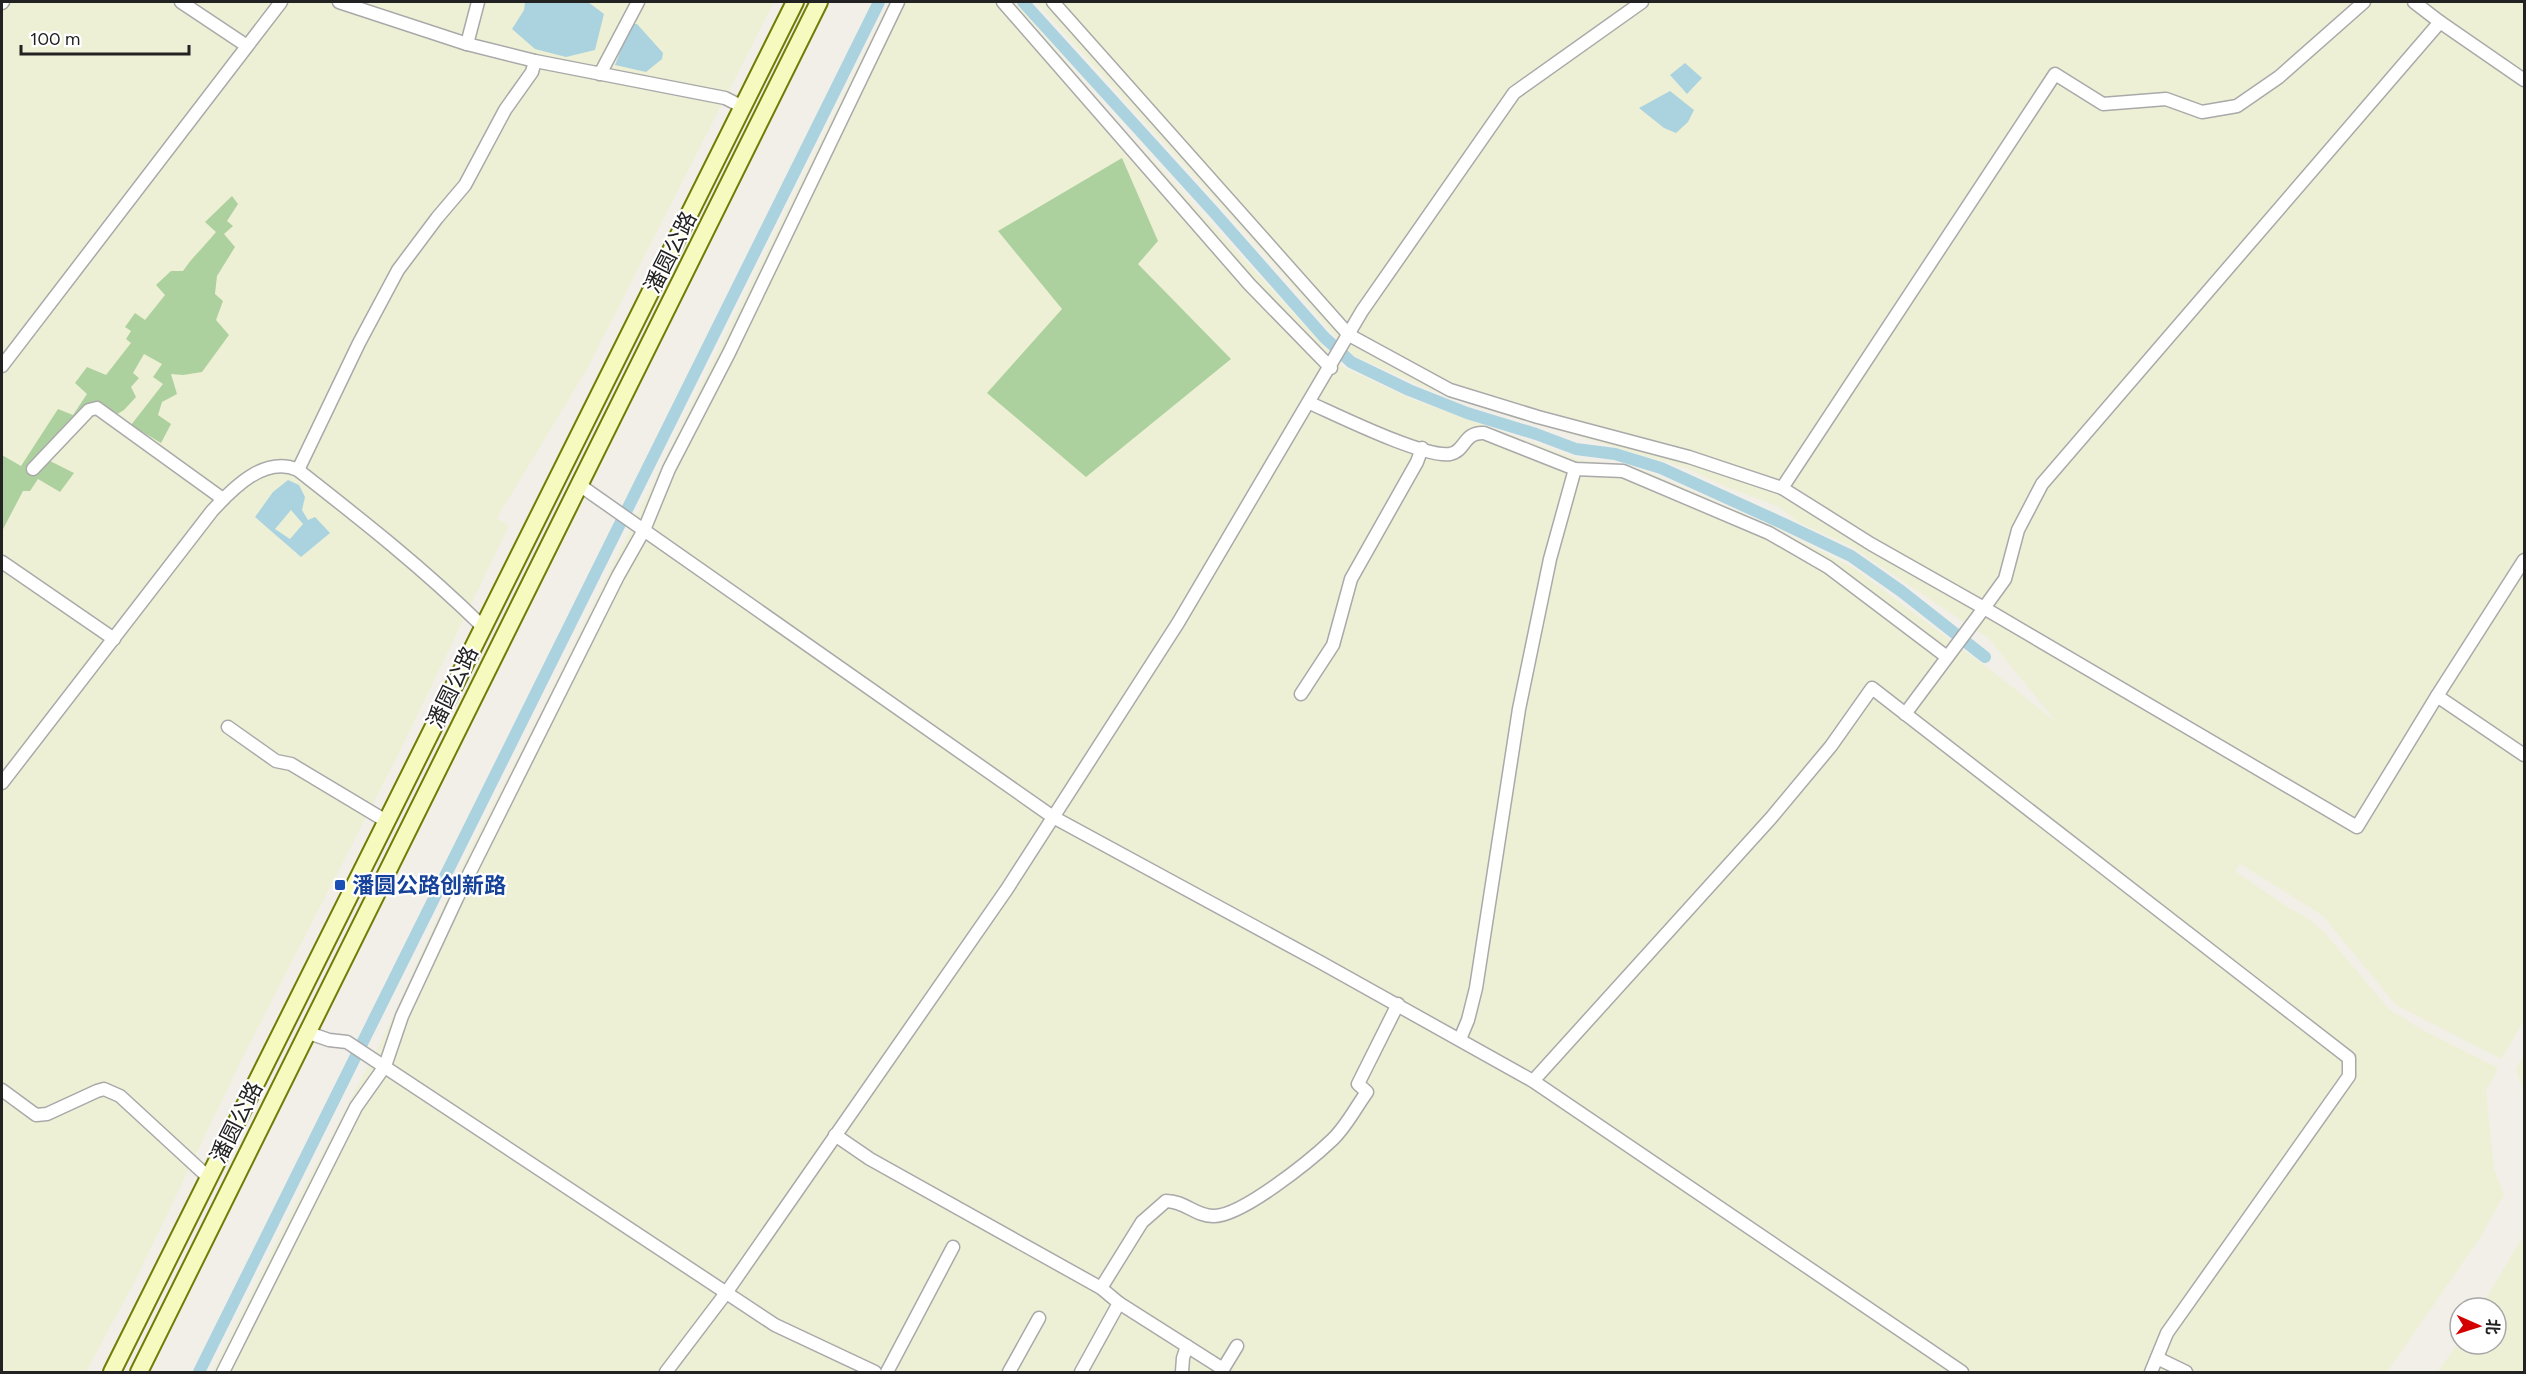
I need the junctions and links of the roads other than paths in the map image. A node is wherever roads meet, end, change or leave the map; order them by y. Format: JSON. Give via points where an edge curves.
{"nodes":[{"id":1,"x":181,"y":2,"type":"edge"},
{"id":2,"x":281,"y":2,"type":"edge"},
{"id":3,"x":339,"y":2,"type":"edge"},
{"id":4,"x":478,"y":2,"type":"edge"},
{"id":5,"x":638,"y":2,"type":"edge"},
{"id":6,"x":795,"y":2,"type":"edge"},
{"id":7,"x":819,"y":2,"type":"edge"},
{"id":8,"x":898,"y":2,"type":"edge"},
{"id":9,"x":1003,"y":2,"type":"edge"},
{"id":10,"x":1053,"y":2,"type":"edge"},
{"id":11,"x":1642,"y":2,"type":"edge"},
{"id":12,"x":2364,"y":2,"type":"edge"},
{"id":13,"x":2414,"y":2,"type":"edge"},
{"id":14,"x":2440,"y":22,"type":"junction"},
{"id":15,"x":467,"y":44,"type":"junction"},
{"id":16,"x":247,"y":46,"type":"junction"},
{"id":17,"x":535,"y":61,"type":"junction"},
{"id":18,"x":600,"y":74,"type":"junction"},
{"id":19,"x":2524,"y":80,"type":"edge"},
{"id":20,"x":743,"y":107,"type":"junction"},
{"id":21,"x":1348,"y":338,"type":"junction"},
{"id":22,"x":2,"y":366,"type":"edge"},
{"id":23,"x":1331,"y":367,"type":"junction"},
{"id":24,"x":1310,"y":403,"type":"junction"},
{"id":25,"x":1422,"y":448,"type":"junction"},
{"id":26,"x":33,"y":469,"type":"dead end"},
{"id":27,"x":1575,"y":469,"type":"junction"},
{"id":28,"x":298,"y":470,"type":"junction"},
{"id":29,"x":578,"y":484,"type":"junction"},
{"id":30,"x":1782,"y":488,"type":"junction"},
{"id":31,"x":223,"y":498,"type":"junction"},
{"id":32,"x":642,"y":528,"type":"junction"},
{"id":33,"x":2524,"y":560,"type":"edge"},
{"id":34,"x":2,"y":562,"type":"edge"},
{"id":35,"x":1984,"y":608,"type":"junction"},
{"id":36,"x":482,"y":626,"type":"junction"},
{"id":37,"x":114,"y":639,"type":"junction"},
{"id":38,"x":1947,"y":657,"type":"junction"},
{"id":39,"x":1301,"y":694,"type":"dead end"},
{"id":40,"x":2437,"y":696,"type":"junction"},
{"id":41,"x":1905,"y":714,"type":"junction"},
{"id":42,"x":228,"y":727,"type":"dead end"},
{"id":43,"x":2524,"y":755,"type":"edge"},
{"id":44,"x":2,"y":783,"type":"edge"},
{"id":45,"x":1053,"y":817,"type":"junction"},
{"id":46,"x":386,"y":821,"type":"junction"},
{"id":47,"x":1398,"y":1004,"type":"junction"},
{"id":48,"x":306,"y":1032,"type":"junction"},
{"id":49,"x":1460,"y":1039,"type":"junction"},
{"id":50,"x":381,"y":1064,"type":"junction"},
{"id":51,"x":1533,"y":1081,"type":"junction"},
{"id":52,"x":2,"y":1090,"type":"edge"},
{"id":53,"x":835,"y":1135,"type":"junction"},
{"id":54,"x":208,"y":1178,"type":"junction"},
{"id":55,"x":953,"y":1247,"type":"dead end"},
{"id":56,"x":1101,"y":1288,"type":"junction"},
{"id":57,"x":726,"y":1293,"type":"junction"},
{"id":58,"x":1119,"y":1303,"type":"junction"},
{"id":59,"x":1039,"y":1318,"type":"dead end"},
{"id":60,"x":1187,"y":1346,"type":"junction"},
{"id":61,"x":1237,"y":1346,"type":"dead end"},
{"id":62,"x":2157,"y":1358,"type":"junction"},
{"id":63,"x":112,"y":1372,"type":"edge"},
{"id":64,"x":139,"y":1372,"type":"edge"},
{"id":65,"x":223,"y":1372,"type":"edge"},
{"id":66,"x":666,"y":1372,"type":"edge"},
{"id":67,"x":875,"y":1372,"type":"edge"},
{"id":68,"x":887,"y":1372,"type":"edge"},
{"id":69,"x":1009,"y":1372,"type":"edge"},
{"id":70,"x":1081,"y":1372,"type":"edge"},
{"id":71,"x":1182,"y":1372,"type":"edge"},
{"id":72,"x":1962,"y":1372,"type":"edge"},
{"id":73,"x":2151,"y":1372,"type":"edge"},
{"id":74,"x":2186,"y":1372,"type":"edge"}],
"edges":[{"from":1,"to":16,"type":"street"},
{"from":2,"to":16,"type":"street"},
{"from":3,"to":15,"type":"street"},
{"from":4,"to":15,"type":"street"},
{"from":5,"to":18,"type":"street"},
{"from":6,"to":20,"type":"main road","name":"潘圆公路"},
{"from":7,"to":29,"type":"main road","name":"潘圆公路"},
{"from":8,"to":32,"type":"street"},
{"from":9,"to":23,"type":"street","via":[[1242,276]]},
{"from":10,"to":21,"type":"street"},
{"from":11,"to":21,"type":"street","via":[[1514,93],[1362,311]]},
{"from":12,"to":30,"type":"street","via":[[2279,77],[2237,106],[2202,112],[2166,99],[2103,104],[2055,74]]},
{"from":13,"to":14,"type":"street"},
{"from":14,"to":19,"type":"street"},
{"from":14,"to":35,"type":"street","via":[[2042,484],[2018,530],[2005,579]]},
{"from":15,"to":17,"type":"street"},
{"from":16,"to":22,"type":"street"},
{"from":17,"to":18,"type":"street"},
{"from":17,"to":28,"type":"street","via":[[465,185],[398,270]]},
{"from":18,"to":20,"type":"street","via":[[724,98]]},
{"from":20,"to":36,"type":"main road","name":"潘圆公路"},
{"from":21,"to":23,"type":"street"},
{"from":21,"to":30,"type":"street","via":[[1450,390],[1689,457]]},
{"from":23,"to":24,"type":"street"},
{"from":24,"to":25,"type":"street","via":[[1384,436]]},
{"from":24,"to":45,"type":"street","via":[[1178,623]]},
{"from":25,"to":27,"type":"street","via":[[1451,454],[1469,436],[1484,433]]},
{"from":25,"to":39,"type":"street","via":[[1350,579],[1333,645]]},
{"from":26,"to":31,"type":"street","via":[[89,410],[97,408]]},
{"from":27,"to":38,"type":"street","via":[[1623,471],[1769,532],[1828,567]]},
{"from":27,"to":49,"type":"street","via":[[1550,559],[1529,662],[1476,988]]},
{"from":28,"to":31,"type":"street","via":[[273,465],[247,478]]},
{"from":28,"to":36,"type":"street","via":[[436,580]]},
{"from":29,"to":32,"type":"street"},
{"from":29,"to":48,"type":"main road","name":"潘圆公路"},
{"from":30,"to":35,"type":"street"},
{"from":31,"to":37,"type":"street"},
{"from":32,"to":45,"type":"street"},
{"from":32,"to":50,"type":"street","via":[[457,898]]},
{"from":33,"to":40,"type":"street"},
{"from":34,"to":37,"type":"street"},
{"from":35,"to":38,"type":"street"},
{"from":35,"to":40,"type":"street","via":[[2357,827]]},
{"from":36,"to":46,"type":"main road","name":"潘圆公路"},
{"from":37,"to":44,"type":"street"},
{"from":38,"to":41,"type":"street"},
{"from":40,"to":43,"type":"street"},
{"from":41,"to":51,"type":"street","via":[[1872,688],[1831,746],[1771,818]]},
{"from":41,"to":62,"type":"street","via":[[2349,1058],[2349,1076],[2167,1333]]},
{"from":42,"to":46,"type":"street","via":[[276,761],[291,764]]},
{"from":45,"to":47,"type":"street"},
{"from":45,"to":53,"type":"street"},
{"from":46,"to":54,"type":"main road","name":"潘圆公路"},
{"from":47,"to":49,"type":"street"},
{"from":47,"to":56,"type":"street","via":[[1358,1084],[1367,1092],[1334,1139],[1278,1184],[1227,1214],[1200,1214],[1178,1201],[1166,1201],[1142,1221]]},
{"from":48,"to":50,"type":"street","via":[[347,1042]]},
{"from":48,"to":64,"type":"main road","name":"潘圆公路"},
{"from":49,"to":51,"type":"street"},
{"from":50,"to":57,"type":"street"},
{"from":50,"to":65,"type":"street"},
{"from":51,"to":72,"type":"street"},
{"from":52,"to":54,"type":"street","via":[[36,1115],[104,1089],[120,1096]]},
{"from":53,"to":56,"type":"street","via":[[870,1159]]},
{"from":53,"to":57,"type":"street"},
{"from":54,"to":63,"type":"main road","name":"潘圆公路"},
{"from":55,"to":68,"type":"street"},
{"from":56,"to":58,"type":"street"},
{"from":57,"to":66,"type":"street"},
{"from":57,"to":67,"type":"street","via":[[775,1325]]},
{"from":58,"to":60,"type":"street"},
{"from":58,"to":70,"type":"street"},
{"from":59,"to":69,"type":"street"},
{"from":60,"to":61,"type":"street","via":[[1223,1369]]},
{"from":60,"to":71,"type":"street"},
{"from":62,"to":73,"type":"street"},
{"from":62,"to":74,"type":"street"}]}
